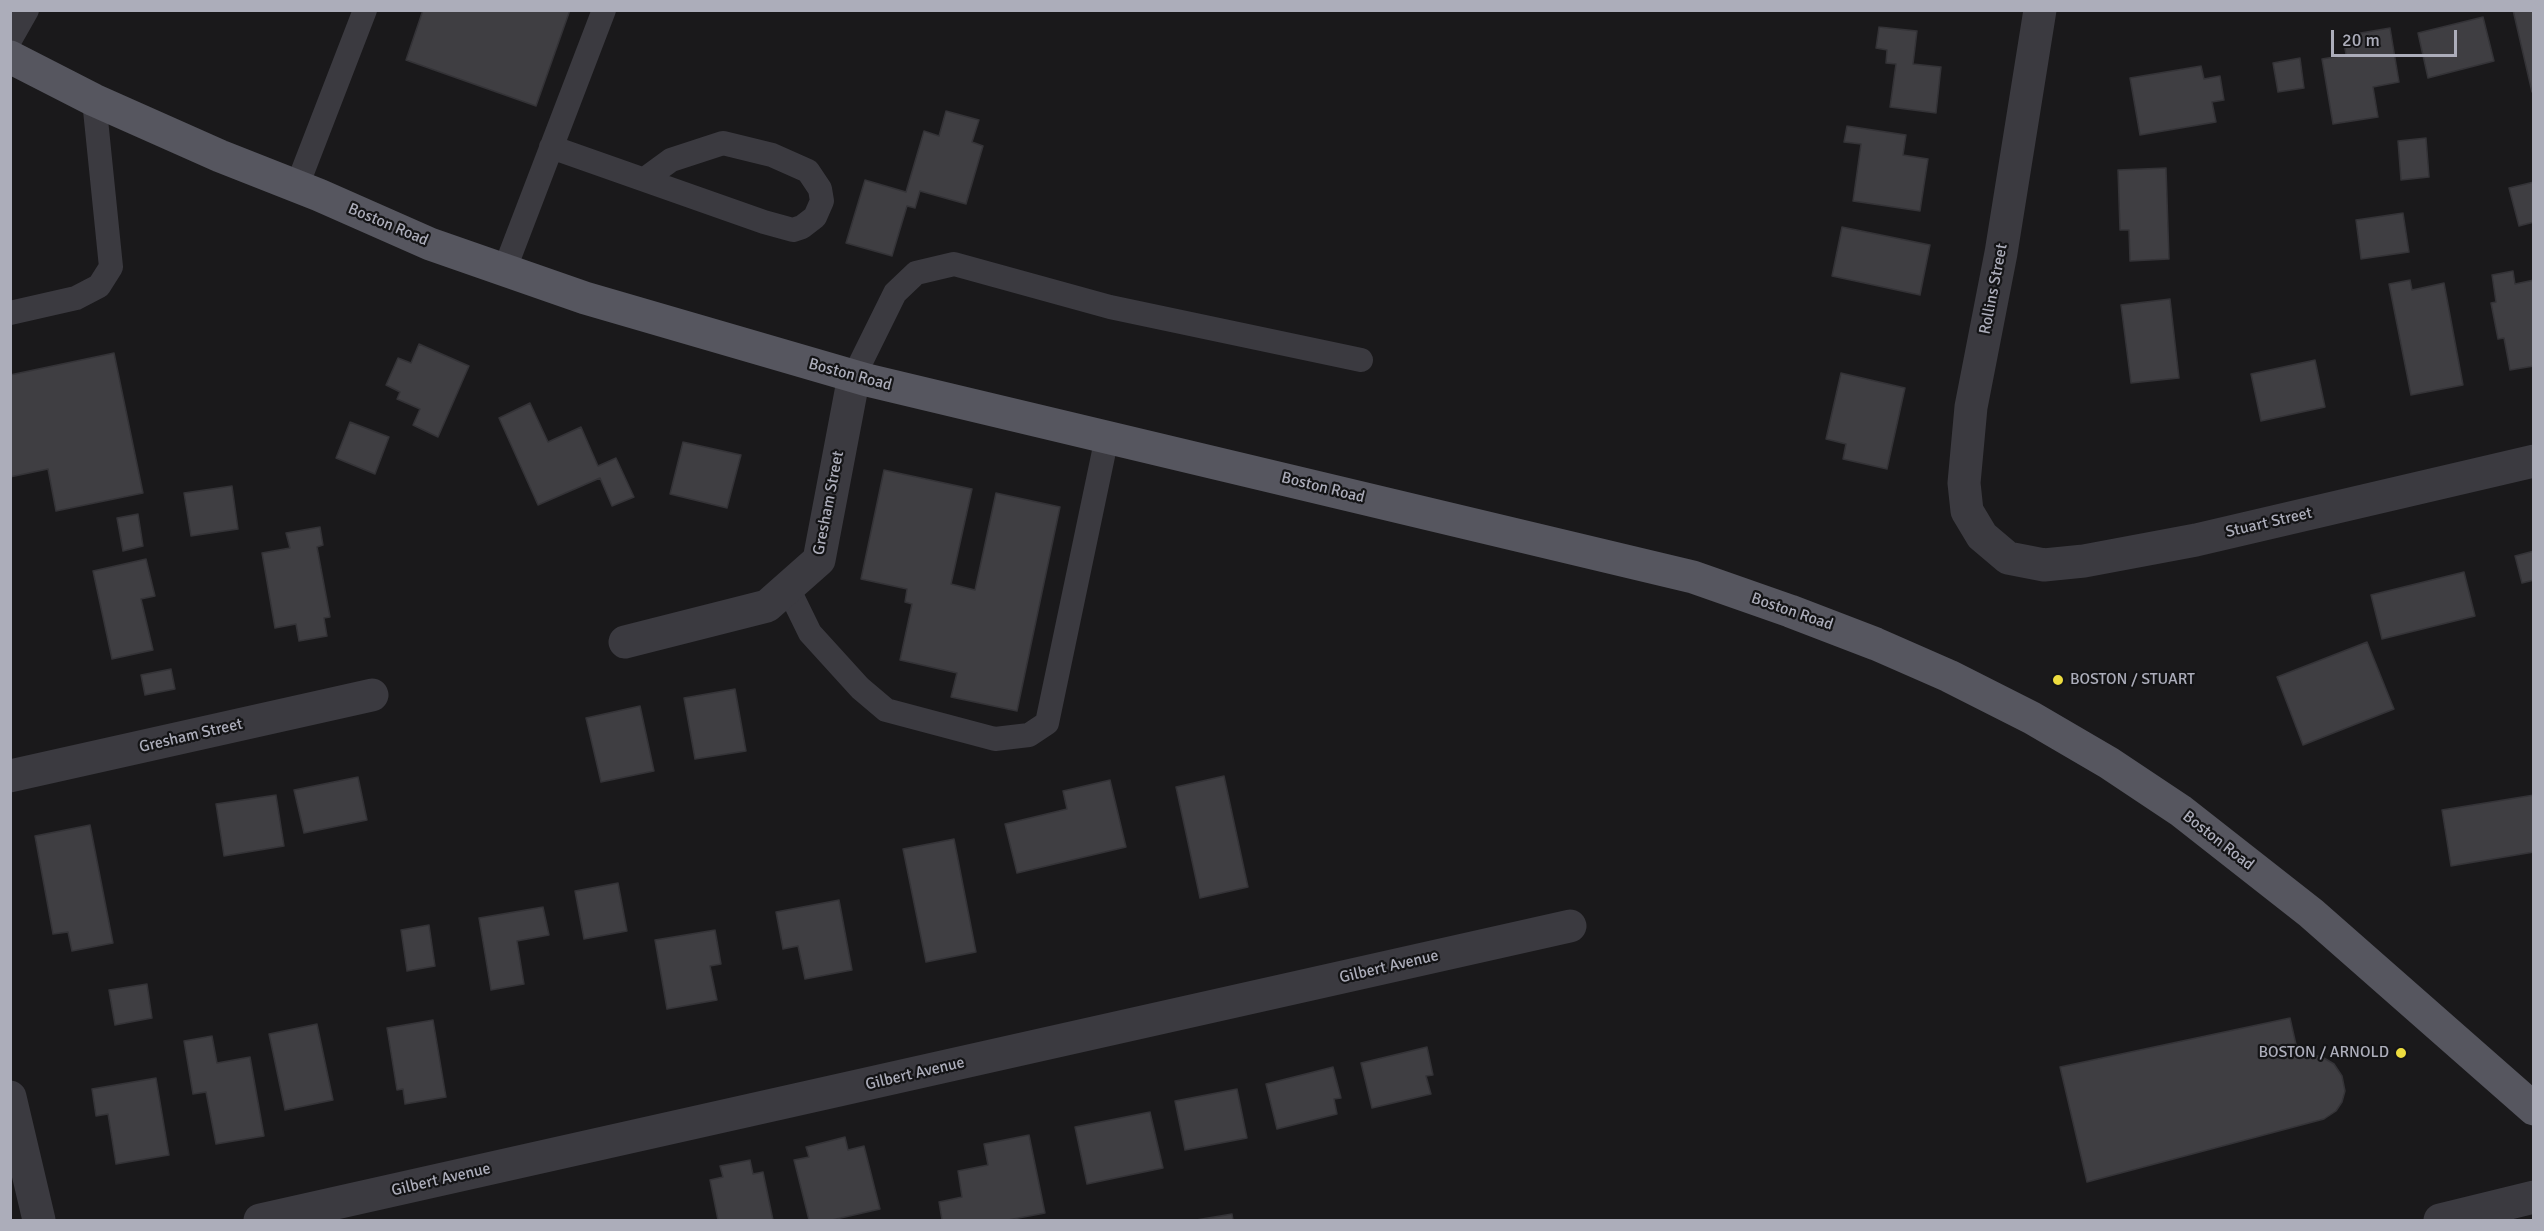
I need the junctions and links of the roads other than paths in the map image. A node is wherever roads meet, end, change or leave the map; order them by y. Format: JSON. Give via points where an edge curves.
{"nodes":[{"id":1,"x":27,"y":10,"type":"edge"},
{"id":2,"x":365,"y":10,"type":"edge"},
{"id":3,"x":604,"y":10,"type":"edge"},
{"id":4,"x":2040,"y":10,"type":"edge"},
{"id":5,"x":10,"y":40,"type":"edge"},
{"id":6,"x":10,"y":57,"type":"edge"},
{"id":7,"x":94,"y":100,"type":"junction"},
{"id":8,"x":551,"y":147,"type":"junction"},
{"id":9,"x":645,"y":179,"type":"junction"},
{"id":10,"x":297,"y":186,"type":"junction"},
{"id":11,"x":504,"y":271,"type":"junction"},
{"id":12,"x":10,"y":313,"type":"edge"},
{"id":13,"x":1361,"y":360,"type":"dead end"},
{"id":14,"x":854,"y":376,"type":"junction"},
{"id":15,"x":1107,"y":436,"type":"junction"},
{"id":16,"x":2534,"y":461,"type":"edge"},
{"id":17,"x":2003,"y":554,"type":"joint"},
{"id":18,"x":788,"y":588,"type":"junction"},
{"id":19,"x":625,"y":642,"type":"dead end"},
{"id":20,"x":372,"y":695,"type":"dead end"},
{"id":21,"x":10,"y":776,"type":"edge"},
{"id":22,"x":1570,"y":926,"type":"dead end"},
{"id":23,"x":10,"y":1097,"type":"edge"},
{"id":24,"x":2534,"y":1109,"type":"edge"},
{"id":25,"x":2534,"y":1197,"type":"edge"},
{"id":26,"x":39,"y":1221,"type":"edge"},
{"id":27,"x":260,"y":1221,"type":"edge"},
{"id":28,"x":2440,"y":1221,"type":"edge"}],
"edges":[{"from":1,"to":5,"type":"lane"},
{"from":2,"to":10,"type":"lane"},
{"from":3,"to":8,"type":"lane"},
{"from":4,"to":17,"type":"street","name":"Rollins Street","via":[[2001,253],[1971,407],[1964,483],[1967,511],[1982,536]]},
{"from":6,"to":7,"type":"main road","name":"Boston Road"},
{"from":7,"to":10,"type":"main road","name":"Boston Road"},
{"from":7,"to":12,"type":"lane","via":[[111,267],[99,286],[76,298]]},
{"from":8,"to":9,"type":"lane"},
{"from":8,"to":11,"type":"lane"},
{"from":9,"to":9,"type":"lane","via":[[671,160],[723,143],[772,155],[808,171],[820,189],[822,201],[815,217],[793,230]]},
{"from":10,"to":11,"type":"main road","name":"Boston Road"},
{"from":11,"to":14,"type":"main road","name":"Boston Road","via":[[629,312]]},
{"from":13,"to":14,"type":"lane","via":[[1110,307],[954,264],[916,273],[895,293]]},
{"from":14,"to":15,"type":"main road","name":"Boston Road"},
{"from":14,"to":18,"type":"street","name":"Gresham Street","via":[[819,560]]},
{"from":15,"to":18,"type":"lane","via":[[1047,723],[1029,735],[995,739],[886,710],[860,688],[810,633]]},
{"from":15,"to":24,"type":"main road","name":"Boston Road","via":[[1693,577],[1839,629],[1949,676],[2072,740],[2181,811],[2311,913]]},
{"from":16,"to":17,"type":"street","name":"Stuart Street","via":[[2196,540],[2084,561],[2044,565]]},
{"from":18,"to":19,"type":"street","name":"Gresham Street","via":[[767,606]]},
{"from":20,"to":21,"type":"street","name":"Gresham Street"},
{"from":22,"to":27,"type":"street","name":"Gilbert Avenue"},
{"from":23,"to":26,"type":"street"},
{"from":25,"to":28,"type":"street"}]}
